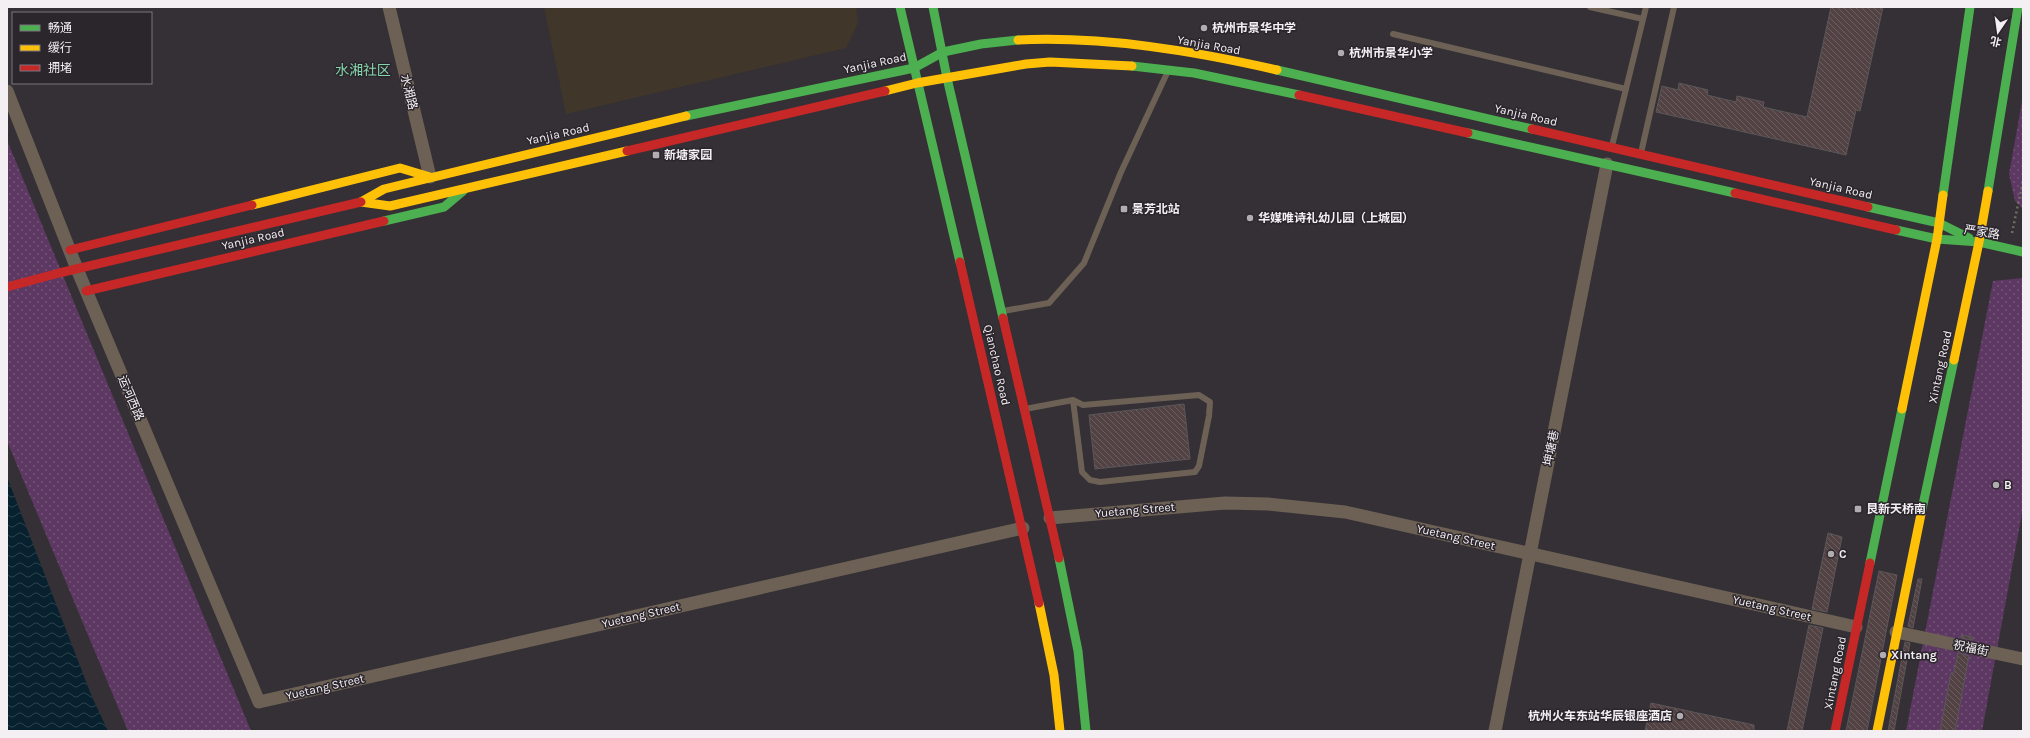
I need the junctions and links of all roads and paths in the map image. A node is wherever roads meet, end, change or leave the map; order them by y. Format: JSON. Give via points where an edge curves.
{"nodes":[{"id":1,"x":389,"y":7,"type":"edge"},
{"id":2,"x":900,"y":7,"type":"edge"},
{"id":3,"x":933,"y":7,"type":"edge"},
{"id":4,"x":1590,"y":7,"type":"edge"},
{"id":5,"x":1646,"y":7,"type":"edge"},
{"id":6,"x":1674,"y":7,"type":"edge"},
{"id":7,"x":1970,"y":7,"type":"edge"},
{"id":8,"x":2018,"y":7,"type":"edge"},
{"id":9,"x":1643,"y":19,"type":"junction"},
{"id":10,"x":1393,"y":34,"type":"dead end"},
{"id":11,"x":941,"y":52,"type":"junction"},
{"id":12,"x":914,"y":68,"type":"junction"},
{"id":13,"x":1168,"y":70,"type":"junction"},
{"id":14,"x":947,"y":78,"type":"junction"},
{"id":15,"x":917,"y":83,"type":"junction"},
{"id":16,"x":1626,"y":89,"type":"junction"},
{"id":17,"x":7,"y":91,"type":"edge"},
{"id":18,"x":1612,"y":148,"type":"junction"},
{"id":19,"x":1640,"y":154,"type":"junction"},
{"id":20,"x":1607,"y":164,"type":"junction"},
{"id":21,"x":430,"y":177,"type":"junction"},
{"id":22,"x":2023,"y":181,"type":"edge"},
{"id":23,"x":467,"y":188,"type":"junction"},
{"id":24,"x":361,"y":202,"type":"junction"},
{"id":25,"x":1939,"y":223,"type":"junction"},
{"id":26,"x":1936,"y":239,"type":"junction"},
{"id":27,"x":1979,"y":242,"type":"junction"},
{"id":28,"x":2009,"y":249,"type":"junction"},
{"id":29,"x":70,"y":250,"type":"junction"},
{"id":30,"x":2023,"y":252,"type":"edge"},
{"id":31,"x":7,"y":287,"type":"edge"},
{"id":32,"x":86,"y":291,"type":"junction"},
{"id":33,"x":1002,"y":311,"type":"junction"},
{"id":34,"x":1073,"y":400,"type":"junction"},
{"id":35,"x":1024,"y":409,"type":"junction"},
{"id":36,"x":1050,"y":518,"type":"junction"},
{"id":37,"x":1023,"y":528,"type":"junction"},
{"id":38,"x":1530,"y":554,"type":"junction"},
{"id":39,"x":1856,"y":627,"type":"junction"},
{"id":40,"x":1896,"y":632,"type":"junction"},
{"id":41,"x":2023,"y":659,"type":"edge"},
{"id":42,"x":259,"y":702,"type":"joint"},
{"id":43,"x":1060,"y":731,"type":"edge"},
{"id":44,"x":1086,"y":731,"type":"edge"},
{"id":45,"x":1495,"y":731,"type":"edge"},
{"id":46,"x":1835,"y":731,"type":"edge"},
{"id":47,"x":1877,"y":731,"type":"edge"}],
"edges":[{"from":1,"to":21,"type":"street","name":"水湘路"},
{"from":2,"to":12,"type":"street","name":"Qianchao Road"},
{"from":3,"to":11,"type":"street","name":"Qianchao Road"},
{"from":4,"to":9,"type":"lane"},
{"from":5,"to":9,"type":"lane"},
{"from":6,"to":19,"type":"lane"},
{"from":7,"to":25,"type":"street","name":"Xintang Road"},
{"from":8,"to":27,"type":"street","name":"Xintang Road"},
{"from":9,"to":16,"type":"lane"},
{"from":10,"to":16,"type":"lane"},
{"from":11,"to":12,"type":"street","name":"Yanjia Road"},
{"from":11,"to":14,"type":"street","name":"Qianchao Road"},
{"from":11,"to":18,"type":"street","name":"Yanjia Road","via":[[990,43],[1029,40],[1121,43],[1258,66]]},
{"from":12,"to":15,"type":"street","name":"Qianchao Road"},
{"from":12,"to":21,"type":"street","name":"Yanjia Road","via":[[722,107]]},
{"from":13,"to":14,"type":"street","name":"Yanjia Road","via":[[1101,63],[1050,62]]},
{"from":13,"to":20,"type":"street","name":"Yanjia Road","via":[[1248,83]]},
{"from":13,"to":33,"type":"lane","via":[[1121,172],[1084,263],[1049,303]]},
{"from":14,"to":15,"type":"street","name":"Yanjia Road"},
{"from":14,"to":33,"type":"street","name":"Qianchao Road"},
{"from":15,"to":23,"type":"street","name":"Yanjia Road"},
{"from":15,"to":37,"type":"street","name":"Qianchao Road"},
{"from":16,"to":18,"type":"lane"},
{"from":17,"to":29,"type":"street","name":"运河西路"},
{"from":18,"to":19,"type":"street","name":"Yanjia Road"},
{"from":19,"to":25,"type":"street","name":"Yanjia Road"},
{"from":20,"to":26,"type":"street","name":"Yanjia Road"},
{"from":20,"to":38,"type":"street","name":"坤塘巷"},
{"from":21,"to":24,"type":"street","name":"Yanjia Road","via":[[384,189]]},
{"from":21,"to":29,"type":"street","via":[[400,168]]},
{"from":22,"to":28,"type":"path"},
{"from":23,"to":24,"type":"street","name":"Yanjia Road","via":[[390,206]]},
{"from":23,"to":32,"type":"street","name":"Yanjia Road","via":[[444,207]]},
{"from":24,"to":31,"type":"street","name":"Yanjia Road","bridge":true},
{"from":25,"to":26,"type":"street","name":"Xintang Road"},
{"from":25,"to":27,"type":"street","name":"Yanjia Road"},
{"from":26,"to":27,"type":"street","name":"严家路"},
{"from":26,"to":39,"type":"street","name":"Xintang Road"},
{"from":27,"to":28,"type":"street","name":"严家路"},
{"from":27,"to":40,"type":"street","name":"Xintang Road"},
{"from":28,"to":30,"type":"street","name":"严家路"},
{"from":29,"to":32,"type":"street","name":"运河西路"},
{"from":32,"to":42,"type":"street","name":"运河西路"},
{"from":33,"to":35,"type":"street","name":"Qianchao Road"},
{"from":34,"to":34,"type":"lane","via":[[1082,472],[1090,480],[1100,482],[1195,472],[1199,466],[1210,402],[1199,395],[1082,405]]},
{"from":34,"to":35,"type":"lane"},
{"from":35,"to":36,"type":"street","name":"Qianchao Road"},
{"from":36,"to":38,"type":"street","name":"Yuetang Street","via":[[1225,503],[1268,504],[1345,512]]},
{"from":36,"to":44,"type":"street","name":"Qianchao Road","via":[[1078,652]]},
{"from":37,"to":42,"type":"street","name":"Yuetang Street"},
{"from":37,"to":43,"type":"street","name":"Qianchao Road","via":[[1049,650]]},
{"from":38,"to":39,"type":"street","name":"Yuetang Street"},
{"from":38,"to":45,"type":"street","name":"坤塘巷"},
{"from":39,"to":46,"type":"street","name":"Xintang Road"},
{"from":40,"to":41,"type":"street","name":"祝福街"},
{"from":40,"to":47,"type":"street","name":"Xintang Road"}]}
